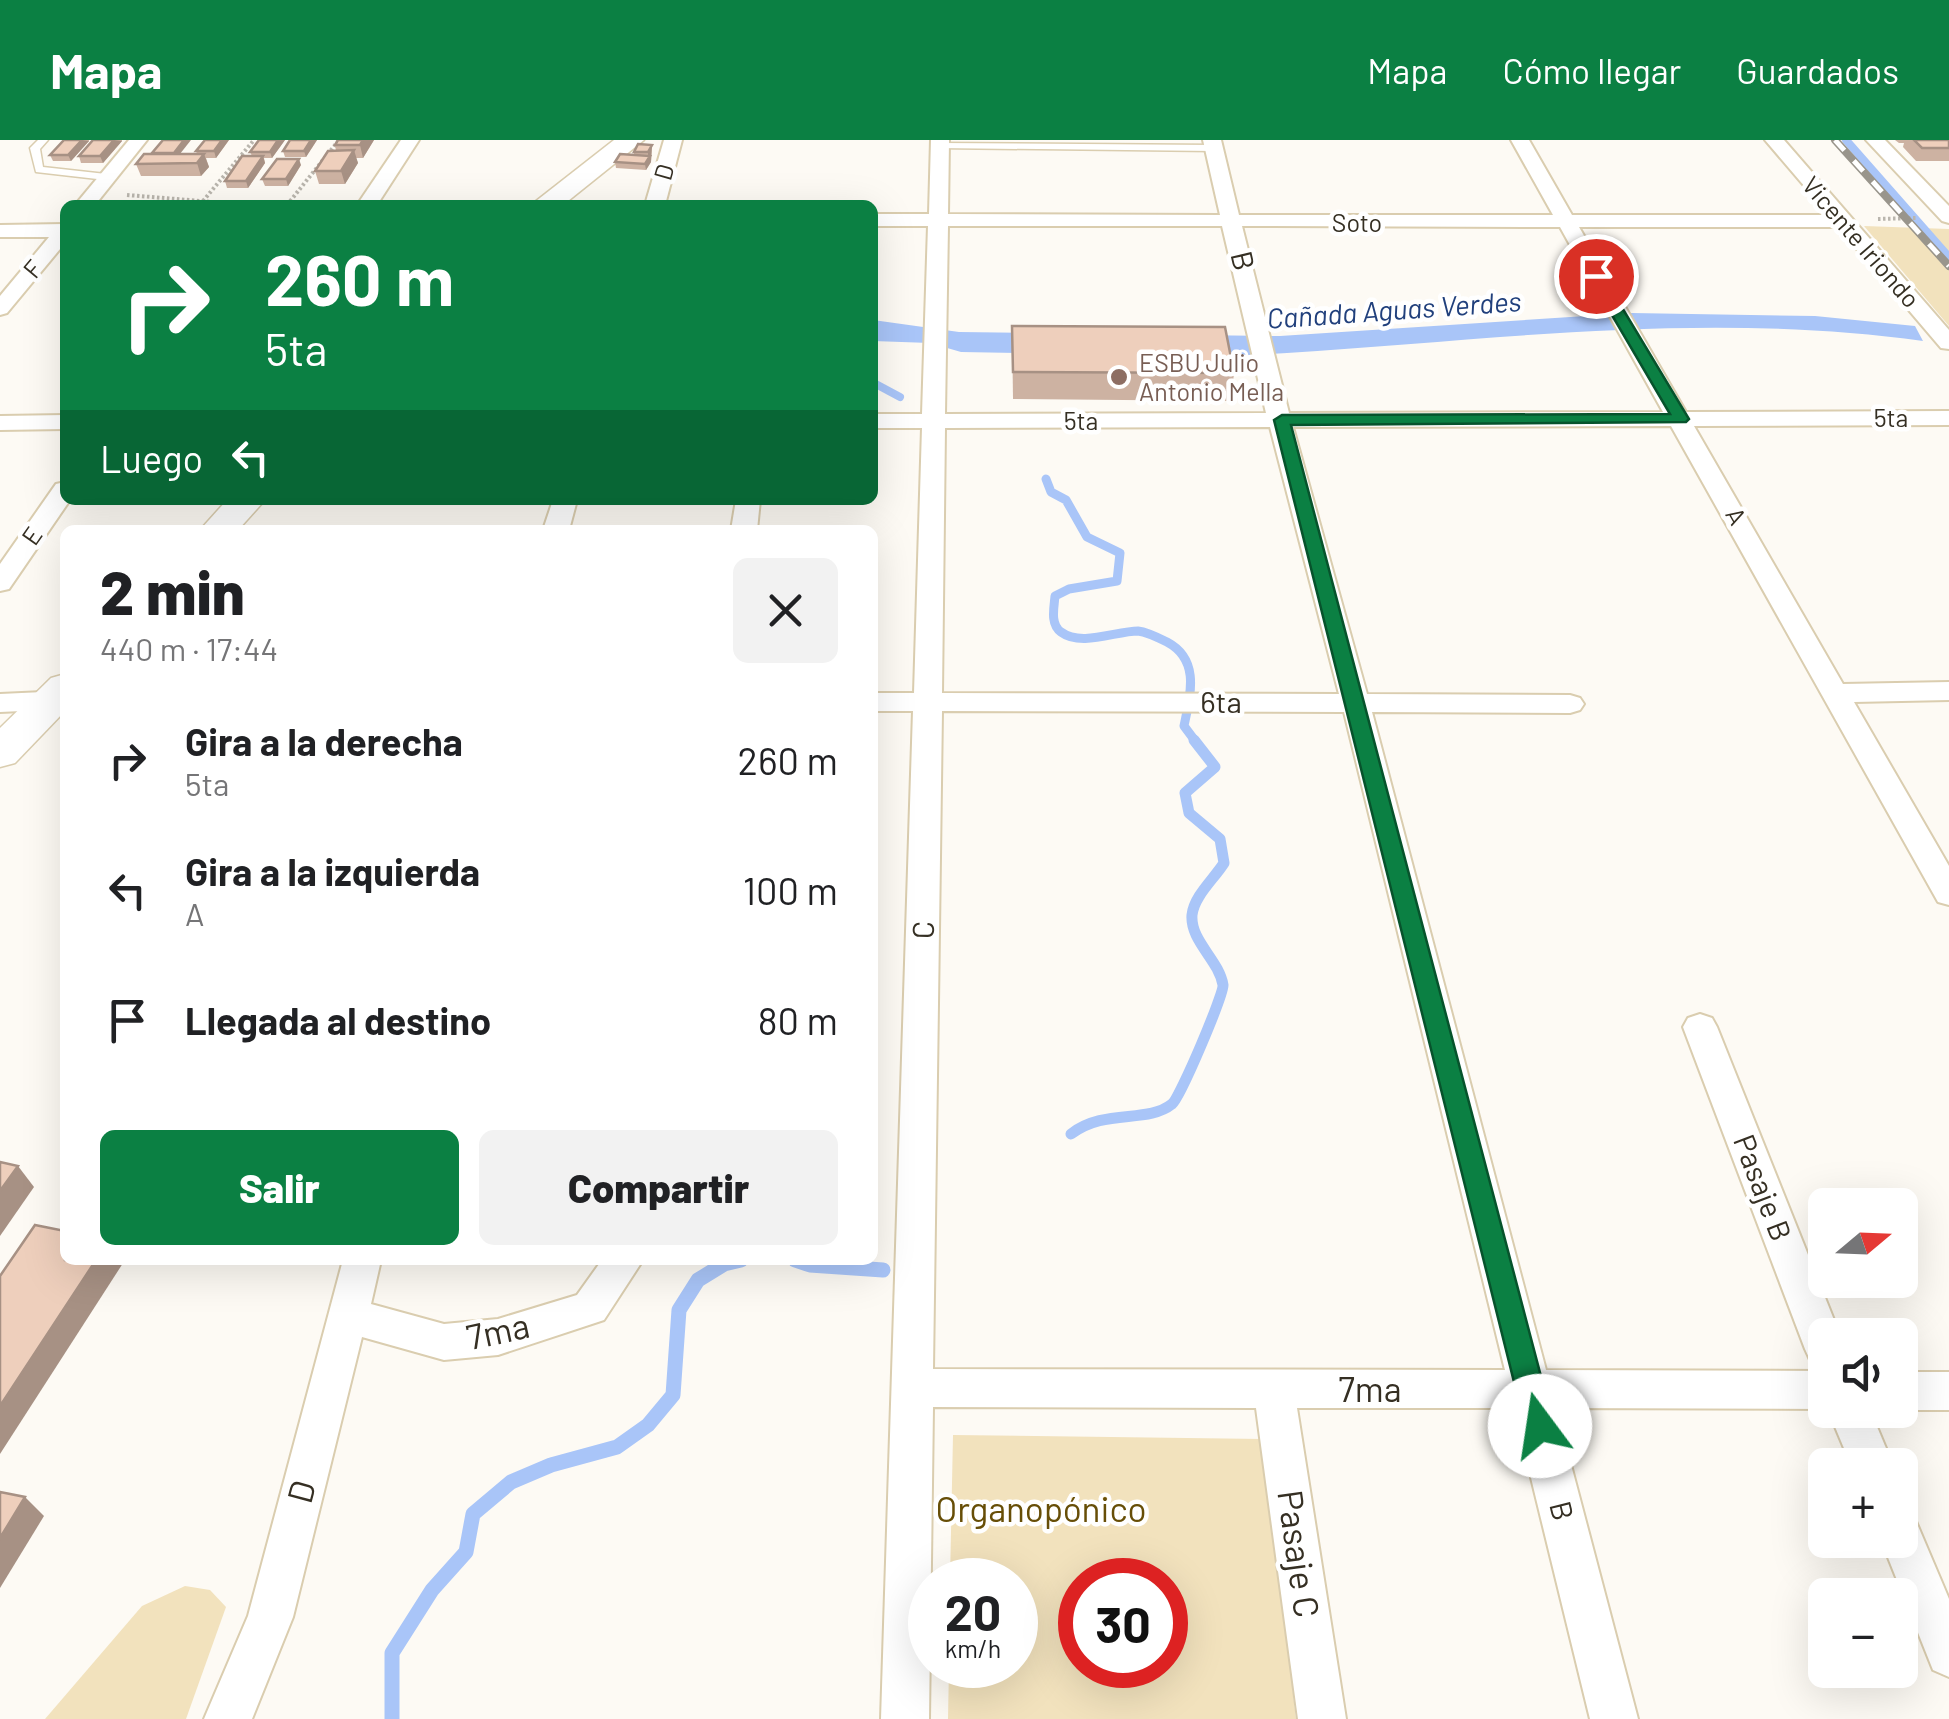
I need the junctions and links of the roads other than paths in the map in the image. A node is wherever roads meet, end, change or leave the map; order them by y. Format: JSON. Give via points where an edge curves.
{"nodes":[{"id":1,"x":42,"y":140,"type":"edge"},
{"id":2,"x":138,"y":140,"type":"edge"},
{"id":3,"x":410,"y":140,"type":"edge"},
{"id":4,"x":632,"y":140,"type":"edge"},
{"id":5,"x":673,"y":140,"type":"edge"},
{"id":6,"x":1520,"y":140,"type":"edge"},
{"id":7,"x":1774,"y":140,"type":"edge"},
{"id":8,"x":1875,"y":140,"type":"edge"},
{"id":9,"x":940,"y":143,"type":"edge"},
{"id":10,"x":1213,"y":144,"type":"edge"},
{"id":11,"x":94,"y":192,"type":"edge"},
{"id":12,"x":370,"y":200,"type":"edge"},
{"id":13,"x":552,"y":200,"type":"edge"},
{"id":14,"x":655,"y":200,"type":"edge"},
{"id":15,"x":1949,"y":217,"type":"edge"},
{"id":16,"x":878,"y":220,"type":"edge"},
{"id":17,"x":940,"y":220,"type":"junction"},
{"id":18,"x":1842,"y":221,"type":"junction"},
{"id":19,"x":1567,"y":222,"type":"junction"},
{"id":20,"x":1233,"y":223,"type":"junction"},
{"id":21,"x":0,"y":231,"type":"edge"},
{"id":22,"x":60,"y":231,"type":"edge"},
{"id":23,"x":60,"y":236,"type":"edge"},
{"id":24,"x":0,"y":309,"type":"edge"},
{"id":25,"x":1949,"y":343,"type":"edge"},
{"id":26,"x":1949,"y":418,"type":"edge"},
{"id":27,"x":1681,"y":419,"type":"junction"},
{"id":28,"x":1282,"y":420,"type":"junction"},
{"id":29,"x":878,"y":421,"type":"edge"},
{"id":30,"x":936,"y":421,"type":"junction"},
{"id":31,"x":60,"y":422,"type":"edge"},
{"id":32,"x":0,"y":424,"type":"edge"},
{"id":33,"x":60,"y":496,"type":"edge"},
{"id":34,"x":242,"y":505,"type":"edge"},
{"id":35,"x":223,"y":525,"type":"edge"},
{"id":36,"x":0,"y":583,"type":"edge"},
{"id":37,"x":1949,"y":691,"type":"edge"},
{"id":38,"x":1836,"y":693,"type":"junction"},
{"id":39,"x":60,"y":696,"type":"edge"},
{"id":40,"x":60,"y":697,"type":"edge"},
{"id":41,"x":878,"y":702,"type":"edge"},
{"id":42,"x":928,"y":702,"type":"junction"},
{"id":43,"x":0,"y":703,"type":"edge"},
{"id":44,"x":1356,"y":704,"type":"junction"},
{"id":45,"x":1570,"y":704,"type":"dead end"},
{"id":46,"x":0,"y":753,"type":"edge"},
{"id":47,"x":1949,"y":894,"type":"edge"},
{"id":48,"x":1700,"y":1027,"type":"dead end"},
{"id":49,"x":361,"y":1265,"type":"edge"},
{"id":50,"x":620,"y":1265,"type":"edge"},
{"id":51,"x":348,"y":1315,"type":"junction"},
{"id":52,"x":1813,"y":1318,"type":"edge"},
{"id":53,"x":914,"y":1388,"type":"junction"},
{"id":54,"x":1274,"y":1390,"type":"junction"},
{"id":55,"x":1530,"y":1390,"type":"junction"},
{"id":56,"x":1808,"y":1390,"type":"edge"},
{"id":57,"x":1918,"y":1390,"type":"edge"},
{"id":58,"x":1949,"y":1391,"type":"edge"},
{"id":59,"x":1910,"y":1558,"type":"edge"},
{"id":60,"x":1949,"y":1654,"type":"edge"},
{"id":61,"x":228,"y":1719,"type":"edge"},
{"id":62,"x":905,"y":1719,"type":"edge"},
{"id":63,"x":1322,"y":1719,"type":"edge"},
{"id":64,"x":1614,"y":1719,"type":"edge"}],
"edges":[{"from":1,"to":11,"type":"lane","via":[[35,148],[39,170]]},
{"from":2,"to":11,"type":"street"},
{"from":3,"to":12,"type":"street"},
{"from":4,"to":13,"type":"street"},
{"from":5,"to":14,"type":"street","name":"D"},
{"from":6,"to":19,"type":"street","name":"A"},
{"from":7,"to":18,"type":"street","name":"Vicente Iriondo"},
{"from":8,"to":15,"type":"street"},
{"from":9,"to":10,"type":"lane"},
{"from":9,"to":17,"type":"street","name":"C"},
{"from":10,"to":20,"type":"street","name":"B"},
{"from":16,"to":17,"type":"street","name":"Soto"},
{"from":17,"to":20,"type":"street","name":"Soto"},
{"from":17,"to":30,"type":"street","name":"C"},
{"from":18,"to":19,"type":"street","name":"Soto"},
{"from":18,"to":25,"type":"street","name":"Vicente Iriondo"},
{"from":19,"to":20,"type":"street","name":"Soto"},
{"from":19,"to":27,"type":"street","name":"A"},
{"from":20,"to":28,"type":"street","name":"B"},
{"from":21,"to":22,"type":"street"},
{"from":23,"to":24,"type":"street","name":"F"},
{"from":26,"to":27,"type":"street","name":"5ta"},
{"from":27,"to":28,"type":"street","name":"5ta"},
{"from":27,"to":38,"type":"street","name":"A"},
{"from":28,"to":30,"type":"street","name":"5ta"},
{"from":28,"to":44,"type":"street","name":"B"},
{"from":29,"to":30,"type":"street","name":"5ta"},
{"from":30,"to":42,"type":"street","name":"C"},
{"from":31,"to":32,"type":"street"},
{"from":33,"to":36,"type":"street","name":"E"},
{"from":34,"to":35,"type":"street"},
{"from":37,"to":38,"type":"street"},
{"from":38,"to":47,"type":"street","name":"A"},
{"from":39,"to":43,"type":"street"},
{"from":40,"to":46,"type":"street"},
{"from":41,"to":42,"type":"street","name":"6ta"},
{"from":42,"to":44,"type":"street","name":"6ta"},
{"from":42,"to":53,"type":"street","name":"C"},
{"from":44,"to":45,"type":"street","name":"6ta"},
{"from":44,"to":55,"type":"street","name":"B"},
{"from":48,"to":52,"type":"street","name":"Pasaje B"},
{"from":49,"to":51,"type":"street","name":"D"},
{"from":50,"to":51,"type":"street","name":"7ma","via":[[590,1308],[498,1337],[444,1342]]},
{"from":51,"to":61,"type":"street","name":"D","via":[[270,1617]]},
{"from":53,"to":54,"type":"street","name":"7ma"},
{"from":53,"to":62,"type":"street","name":"C"},
{"from":54,"to":55,"type":"street","name":"7ma"},
{"from":54,"to":63,"type":"street","name":"Pasaje C"},
{"from":55,"to":56,"type":"street","name":"7ma"},
{"from":55,"to":64,"type":"street","name":"B"},
{"from":57,"to":58,"type":"street"},
{"from":59,"to":60,"type":"street"}]}
